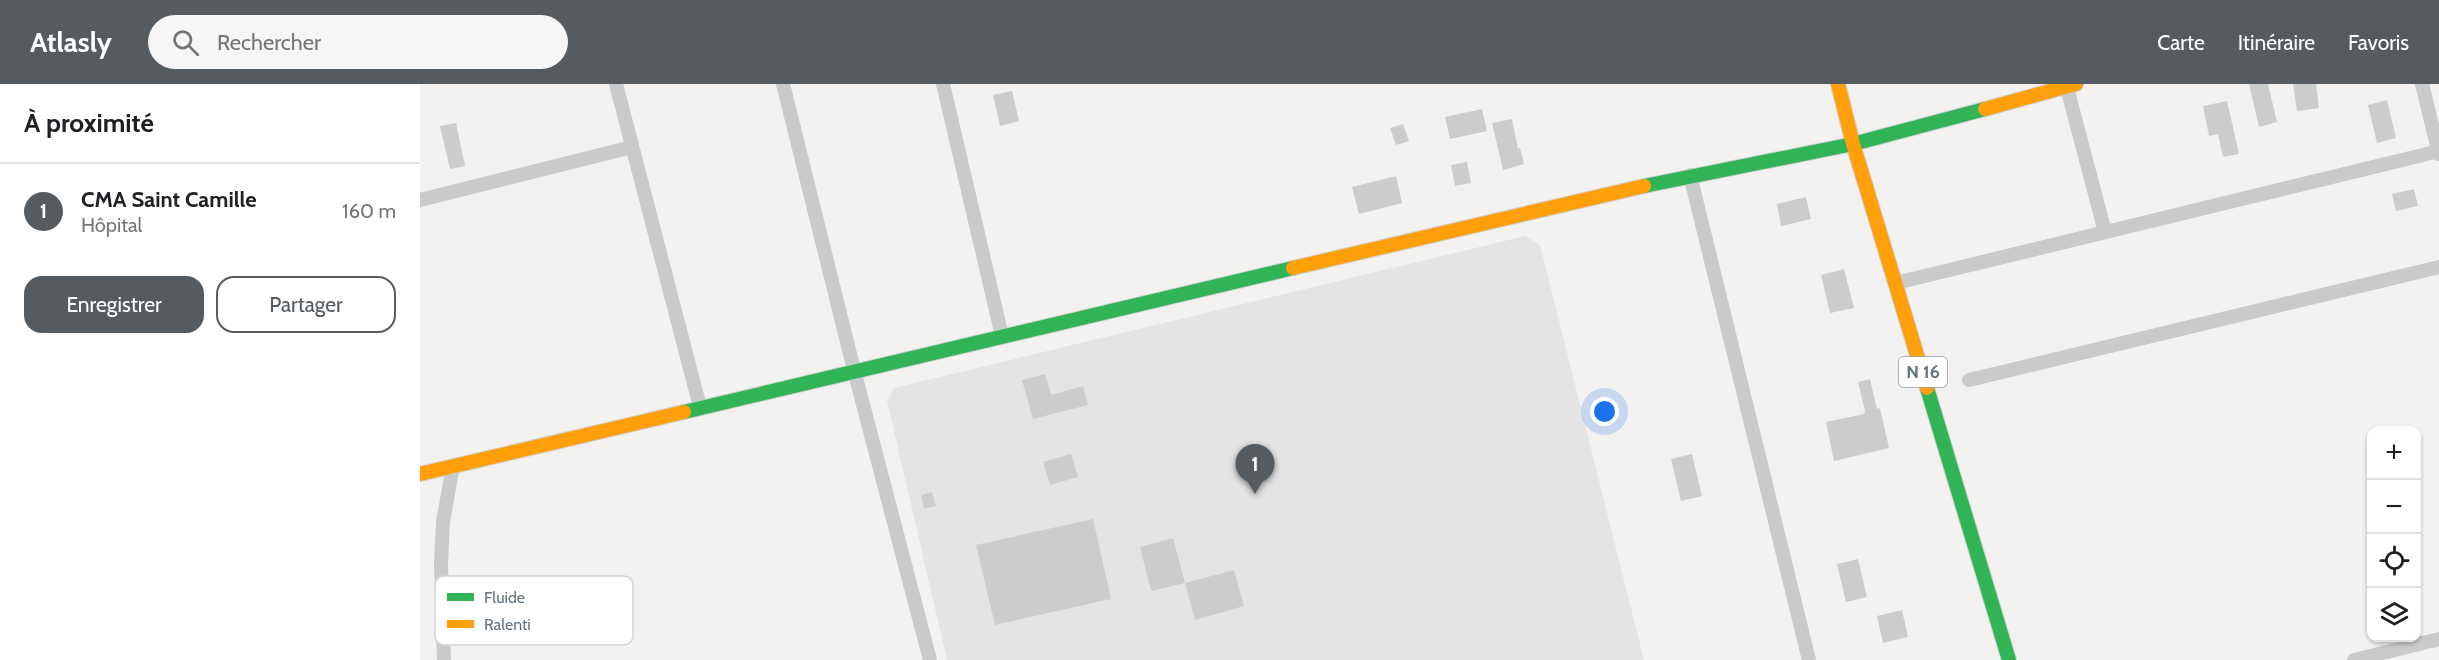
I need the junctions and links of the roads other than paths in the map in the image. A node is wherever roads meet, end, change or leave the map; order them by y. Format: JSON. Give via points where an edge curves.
{"nodes":[{"id":1,"x":616,"y":84,"type":"edge"},
{"id":2,"x":783,"y":84,"type":"edge"},
{"id":3,"x":944,"y":84,"type":"edge"},
{"id":4,"x":1838,"y":84,"type":"edge"},
{"id":5,"x":2422,"y":84,"type":"edge"},
{"id":6,"x":2069,"y":85,"type":"edge"},
{"id":7,"x":1853,"y":144,"type":"junction"},
{"id":8,"x":632,"y":147,"type":"junction"},
{"id":9,"x":2439,"y":152,"type":"edge"},
{"id":10,"x":1689,"y":175,"type":"junction"},
{"id":11,"x":420,"y":200,"type":"edge"},
{"id":12,"x":2105,"y":232,"type":"junction"},
{"id":13,"x":2439,"y":267,"type":"edge"},
{"id":14,"x":1896,"y":283,"type":"junction"},
{"id":15,"x":1002,"y":336,"type":"junction"},
{"id":16,"x":854,"y":370,"type":"junction"},
{"id":17,"x":1969,"y":380,"type":"dead end"},
{"id":18,"x":700,"y":407,"type":"junction"},
{"id":19,"x":453,"y":466,"type":"junction"},
{"id":20,"x":420,"y":474,"type":"edge"},
{"id":21,"x":441,"y":576,"type":"edge"},
{"id":22,"x":2439,"y":639,"type":"edge"},
{"id":23,"x":444,"y":645,"type":"edge"},
{"id":24,"x":444,"y":660,"type":"edge"},
{"id":25,"x":930,"y":660,"type":"edge"},
{"id":26,"x":1809,"y":660,"type":"edge"},
{"id":27,"x":2010,"y":660,"type":"edge"},
{"id":28,"x":2354,"y":660,"type":"edge"}],
"edges":[{"from":1,"to":8,"type":"street"},
{"from":2,"to":16,"type":"street"},
{"from":3,"to":15,"type":"street"},
{"from":4,"to":7,"type":"main road","number":"N 16"},
{"from":5,"to":9,"type":"street"},
{"from":6,"to":7,"type":"main road"},
{"from":6,"to":12,"type":"street"},
{"from":7,"to":10,"type":"main road"},
{"from":7,"to":14,"type":"main road","number":"N 16"},
{"from":8,"to":11,"type":"street"},
{"from":8,"to":18,"type":"street"},
{"from":9,"to":12,"type":"street"},
{"from":10,"to":15,"type":"main road"},
{"from":10,"to":26,"type":"street"},
{"from":12,"to":14,"type":"street"},
{"from":13,"to":17,"type":"street"},
{"from":14,"to":27,"type":"main road","number":"N 16"},
{"from":15,"to":16,"type":"main road"},
{"from":16,"to":18,"type":"main road"},
{"from":16,"to":25,"type":"street"},
{"from":18,"to":19,"type":"main road"},
{"from":19,"to":20,"type":"main road"},
{"from":19,"to":21,"type":"street","via":[[443,522]]},
{"from":22,"to":28,"type":"street"},
{"from":23,"to":24,"type":"street"}]}
